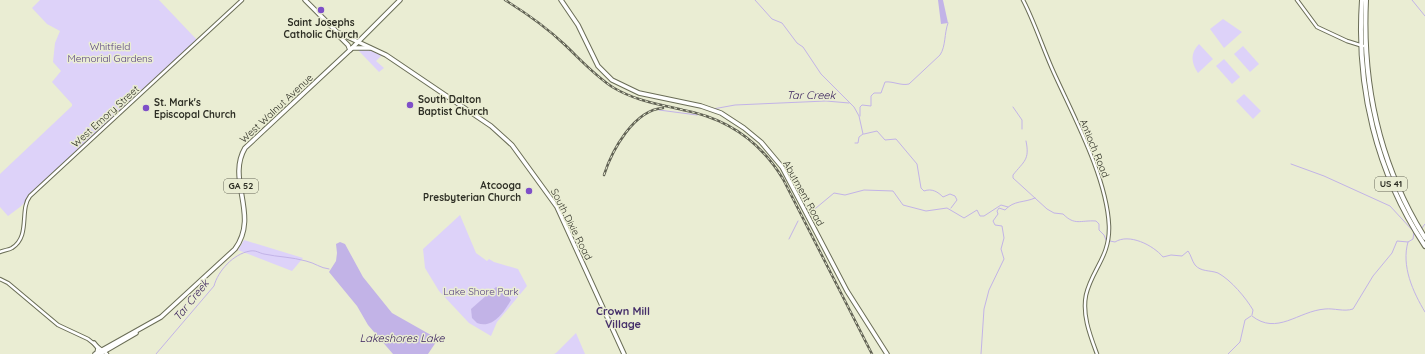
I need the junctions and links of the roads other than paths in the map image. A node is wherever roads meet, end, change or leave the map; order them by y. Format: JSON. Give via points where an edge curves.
{"nodes":[{"id":1,"x":242,"y":0,"type":"edge"},
{"id":2,"x":305,"y":0,"type":"edge"},
{"id":3,"x":400,"y":0,"type":"edge"},
{"id":4,"x":561,"y":0,"type":"edge"},
{"id":5,"x":1023,"y":0,"type":"edge"},
{"id":6,"x":1297,"y":0,"type":"edge"},
{"id":7,"x":1362,"y":0,"type":"edge"},
{"id":8,"x":1366,"y":0,"type":"edge"},
{"id":9,"x":334,"y":30,"type":"junction"},
{"id":10,"x":358,"y":41,"type":"junction"},
{"id":11,"x":1363,"y":46,"type":"junction"},
{"id":12,"x":374,"y":48,"type":"junction"},
{"id":13,"x":351,"y":49,"type":"junction"},
{"id":14,"x":1425,"y":238,"type":"edge"},
{"id":15,"x":1425,"y":246,"type":"edge"},
{"id":16,"x":0,"y":252,"type":"edge"},
{"id":17,"x":0,"y":279,"type":"edge"},
{"id":18,"x":136,"y":332,"type":"junction"},
{"id":19,"x":94,"y":343,"type":"joint"},
{"id":20,"x":102,"y":353,"type":"edge"},
{"id":21,"x":624,"y":354,"type":"edge"},
{"id":22,"x":887,"y":354,"type":"edge"},
{"id":23,"x":1097,"y":354,"type":"edge"}],
"edges":[{"from":1,"to":16,"type":"street","name":"West Emory Street","via":[[30,196],[19,240],[10,249]]},
{"from":2,"to":9,"type":"main road"},
{"from":3,"to":10,"type":"main road","name":"West Walnut Avenue","number":"GA 52"},
{"from":4,"to":22,"type":"main road","name":"Abutment Road","via":[[578,25],[598,66],[612,80],[639,93],[701,106],[721,114],[761,142],[782,167],[847,291]]},
{"from":5,"to":23,"type":"street","name":"Antioch Road","via":[[1096,168],[1104,198],[1109,225],[1105,255],[1086,298],[1087,326]]},
{"from":6,"to":11,"type":"street","via":[[1317,27]]},
{"from":7,"to":11,"type":"highway","number":"US 41"},
{"from":8,"to":11,"type":"highway","number":"US 41"},
{"from":9,"to":10,"type":"main road","name":"South Dixie Road"},
{"from":9,"to":13,"type":"main road"},
{"from":10,"to":12,"type":"main road","name":"South Dixie Road"},
{"from":10,"to":13,"type":"main road","name":"West Walnut Avenue","number":"GA 52"},
{"from":11,"to":14,"type":"highway","number":"US 41","via":[[1386,157],[1396,183]]},
{"from":11,"to":15,"type":"highway","number":"US 41","via":[[1364,87],[1378,148],[1394,191]]},
{"from":12,"to":13,"type":"main road"},
{"from":12,"to":21,"type":"main road","name":"South Dixie Road","via":[[491,126],[512,145],[556,207]]},
{"from":13,"to":18,"type":"main road","name":"West Walnut Avenue","number":"GA 52","via":[[250,141],[243,151],[239,172],[245,225],[237,246],[171,308]]},
{"from":17,"to":19,"type":"street","via":[[58,325]]},
{"from":18,"to":20,"type":"main road","name":"West Walnut Avenue","number":"GA 52"},
{"from":18,"to":20,"type":"main road","name":"West Walnut Avenue","number":"GA 52"},
{"from":19,"to":20,"type":"main road"}]}
